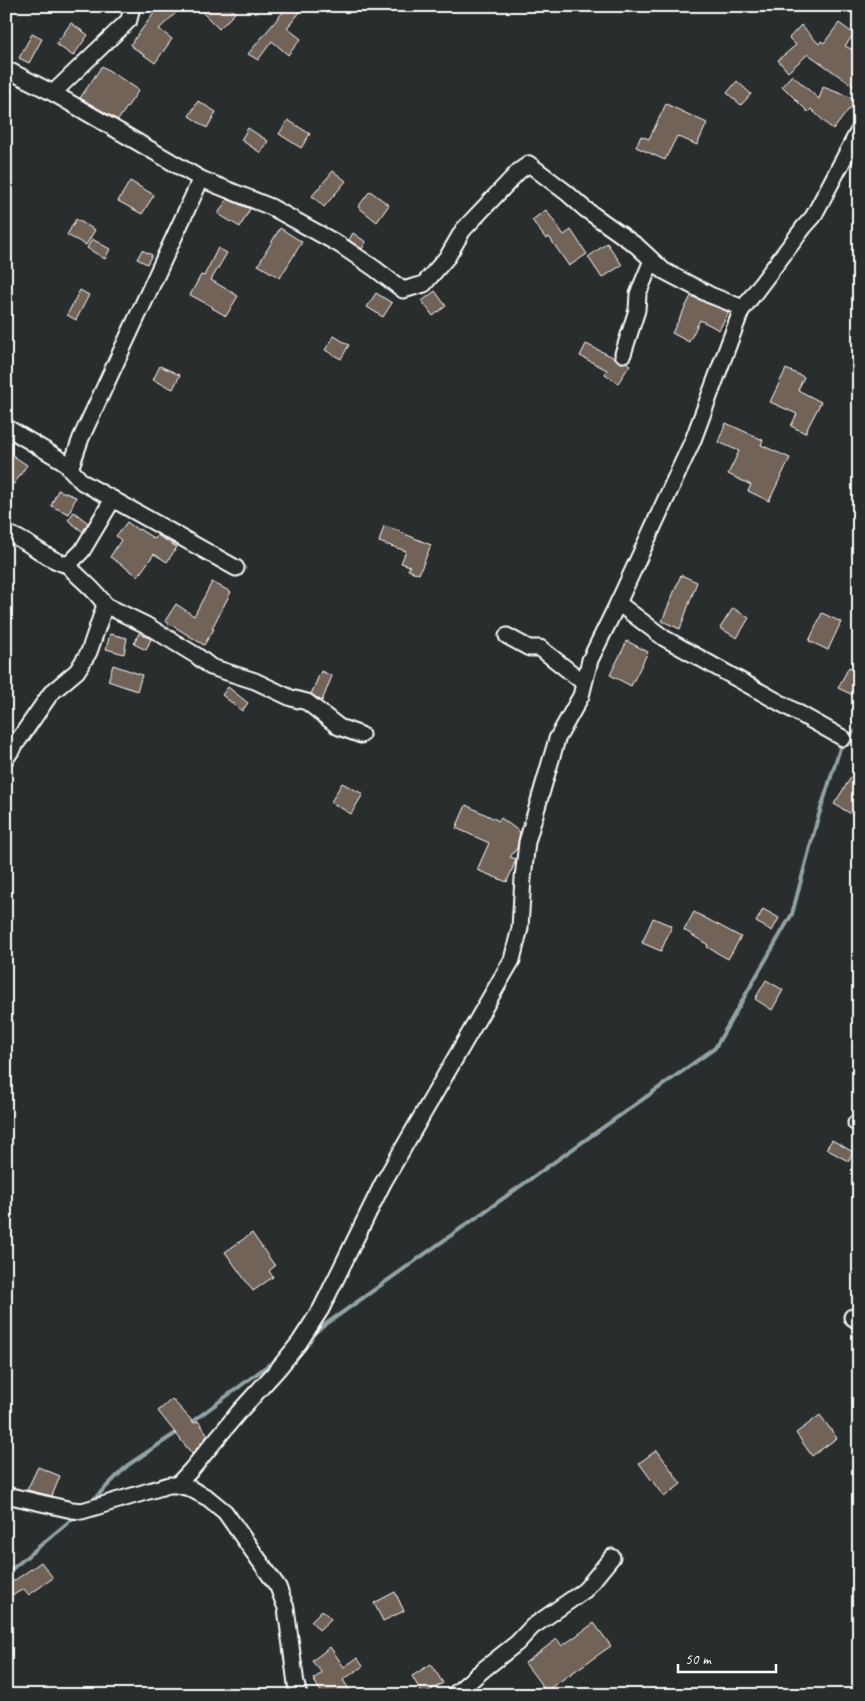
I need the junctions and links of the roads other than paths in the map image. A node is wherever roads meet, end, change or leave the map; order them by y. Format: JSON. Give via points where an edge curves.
{"nodes":[{"id":1,"x":132,"y":6,"type":"edge"},
{"id":2,"x":6,"y":68,"type":"edge"},
{"id":3,"x":53,"y":93,"type":"junction"},
{"id":4,"x":859,"y":130,"type":"edge"},
{"id":5,"x":201,"y":180,"type":"junction"},
{"id":6,"x":652,"y":260,"type":"junction"},
{"id":7,"x":743,"y":308,"type":"junction"},
{"id":8,"x":623,"y":354,"type":"dead end"},
{"id":9,"x":6,"y":426,"type":"edge"},
{"id":10,"x":70,"y":469,"type":"junction"},
{"id":11,"x":113,"y":499,"type":"junction"},
{"id":12,"x":6,"y":533,"type":"edge"},
{"id":13,"x":68,"y":564,"type":"junction"},
{"id":14,"x":236,"y":568,"type":"dead end"},
{"id":15,"x":618,"y":603,"type":"junction"},
{"id":16,"x":105,"y":606,"type":"junction"},
{"id":17,"x":507,"y":636,"type":"dead end"},
{"id":18,"x":583,"y":682,"type":"junction"},
{"id":19,"x":361,"y":735,"type":"dead end"},
{"id":20,"x":843,"y":738,"type":"dead end"},
{"id":21,"x":6,"y":758,"type":"edge"},
{"id":22,"x":177,"y":1485,"type":"junction"},
{"id":23,"x":6,"y":1495,"type":"edge"},
{"id":24,"x":612,"y":1557,"type":"dead end"},
{"id":25,"x":300,"y":1695,"type":"edge"},
{"id":26,"x":454,"y":1695,"type":"edge"}],
"edges":[{"from":1,"to":3,"type":"street","via":[[129,20]]},
{"from":2,"to":3,"type":"street"},
{"from":3,"to":5,"type":"street"},
{"from":4,"to":7,"type":"street","via":[[813,217]]},
{"from":5,"to":6,"type":"street","via":[[271,208],[340,245],[403,290],[424,284],[448,256],[463,230],[529,164]]},
{"from":5,"to":10,"type":"street","via":[[81,438]]},
{"from":6,"to":7,"type":"street","via":[[677,278]]},
{"from":6,"to":8,"type":"street","via":[[638,294],[637,310]]},
{"from":7,"to":15,"type":"street","via":[[693,440]]},
{"from":9,"to":10,"type":"street","via":[[63,461]]},
{"from":10,"to":11,"type":"street","via":[[82,482]]},
{"from":11,"to":13,"type":"street","via":[[82,551]]},
{"from":11,"to":14,"type":"street"},
{"from":12,"to":13,"type":"street","via":[[57,562]]},
{"from":13,"to":16,"type":"street","via":[[99,595]]},
{"from":15,"to":18,"type":"street","via":[[590,660]]},
{"from":15,"to":20,"type":"street","via":[[664,638]]},
{"from":16,"to":19,"type":"street","via":[[146,625],[212,667],[307,702],[340,726]]},
{"from":16,"to":21,"type":"street","via":[[89,652],[77,671],[51,693]]},
{"from":17,"to":18,"type":"street","via":[[529,648],[540,648]]},
{"from":18,"to":22,"type":"street","via":[[581,696],[557,740],[528,842],[520,928],[512,960],[383,1183],[321,1309],[278,1369]]},
{"from":22,"to":23,"type":"street","via":[[82,1511]]},
{"from":22,"to":25,"type":"street","via":[[202,1495],[225,1512],[278,1587],[286,1608]]},
{"from":24,"to":26,"type":"street","via":[[585,1590],[532,1626],[517,1643]]}]}
